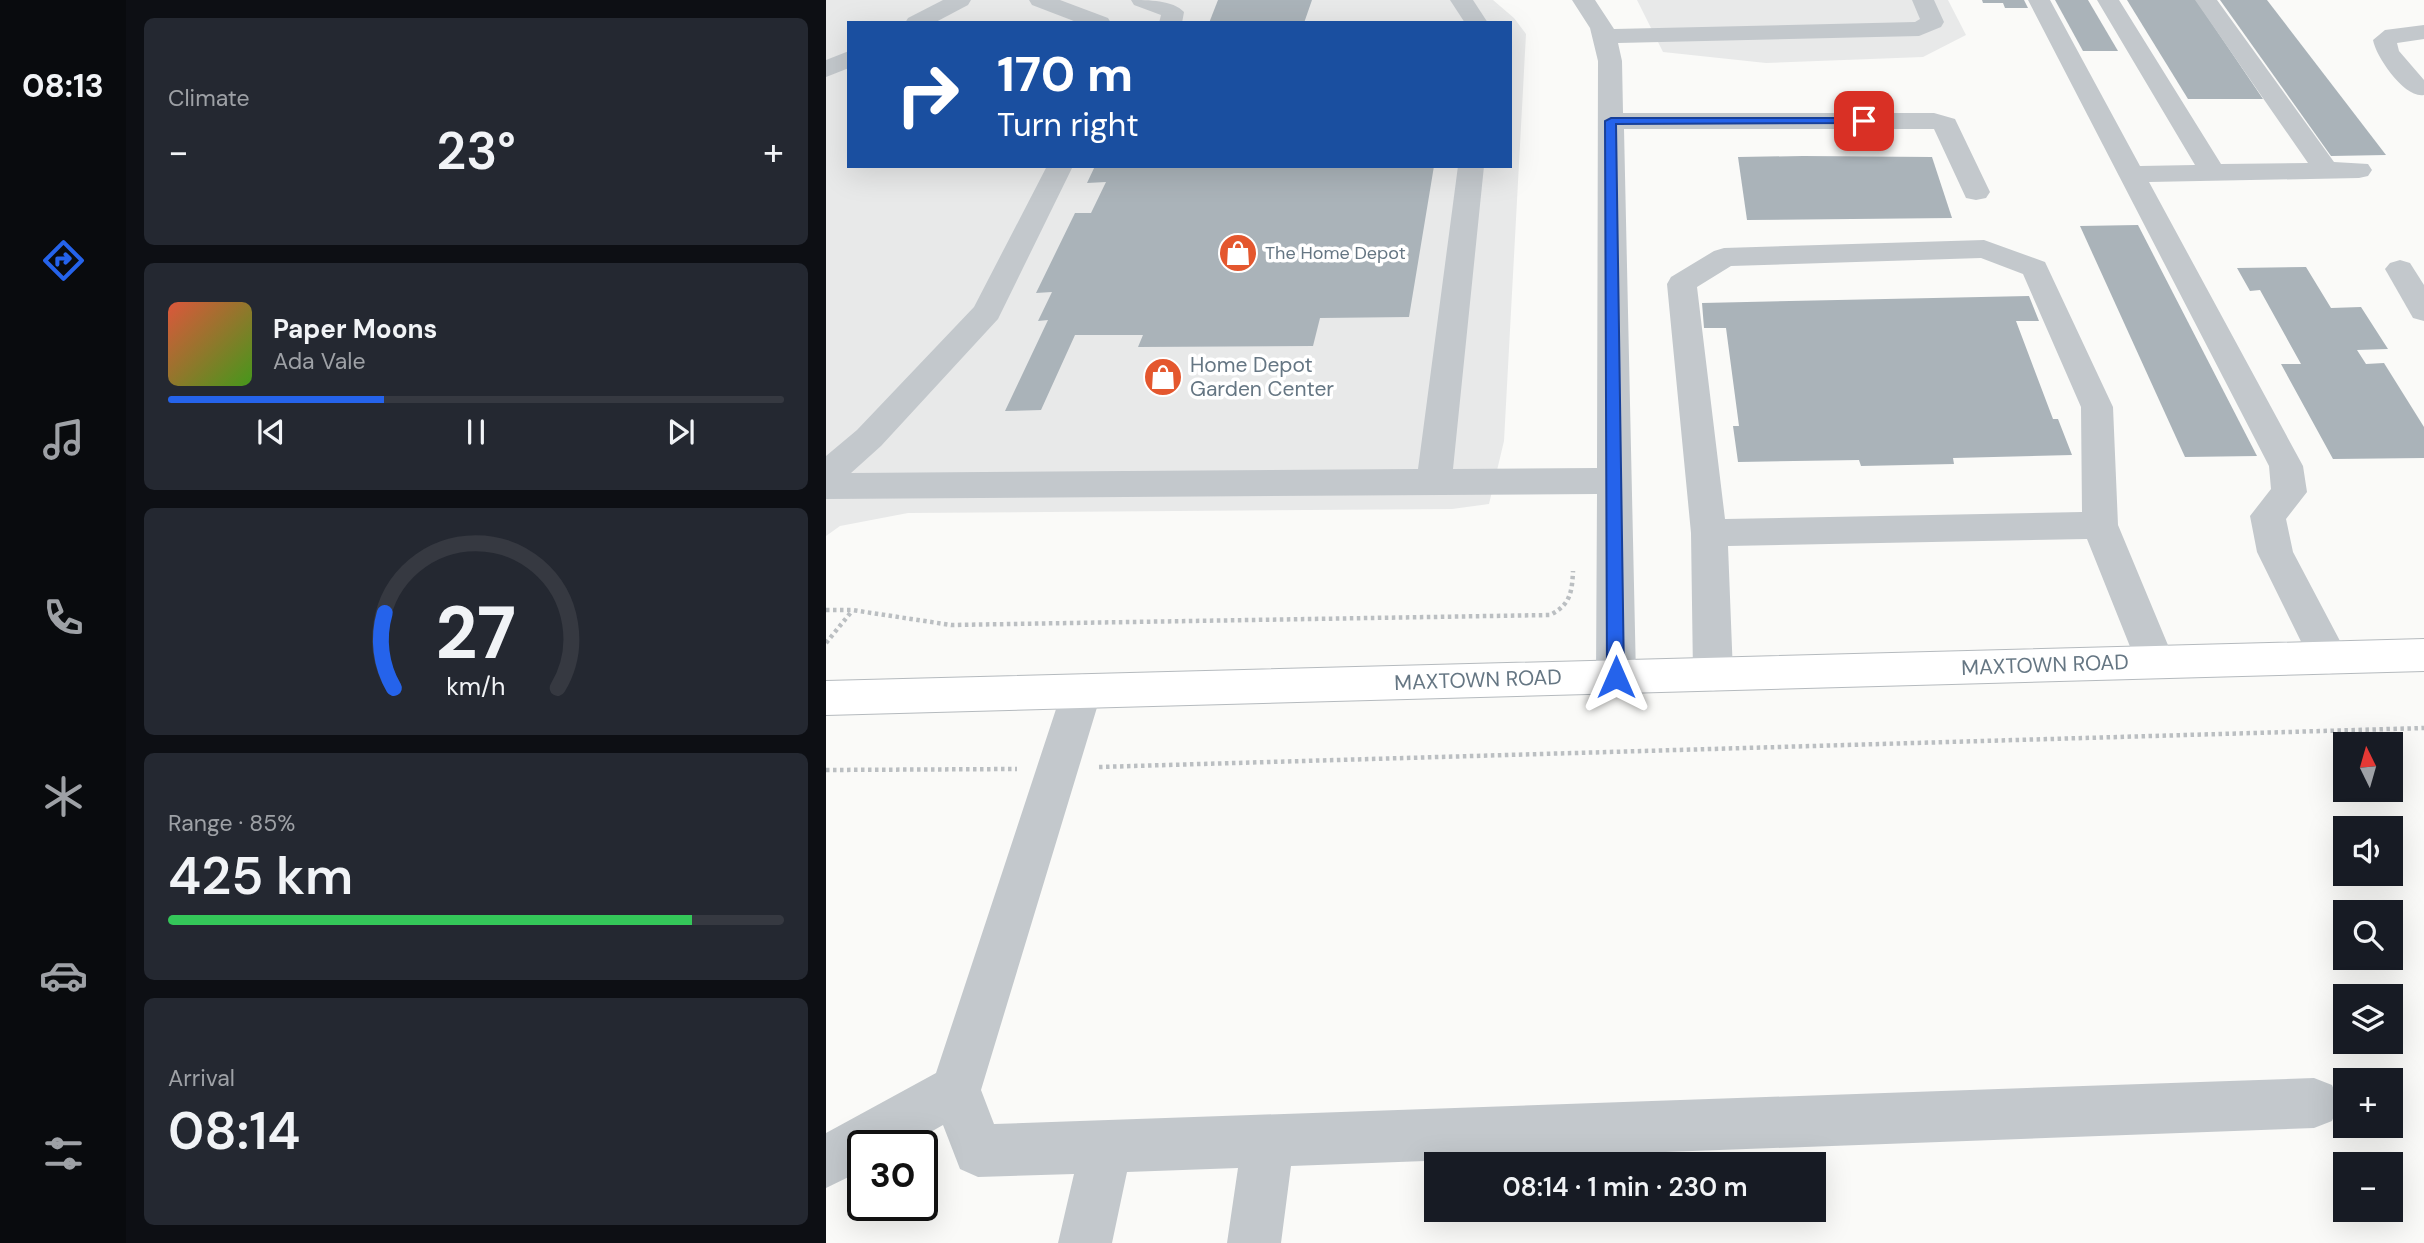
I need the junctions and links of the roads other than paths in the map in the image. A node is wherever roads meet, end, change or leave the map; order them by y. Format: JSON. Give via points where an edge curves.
{"nodes":[{"id":1,"x":960,"y":0,"type":"edge"},
{"id":2,"x":1142,"y":0,"type":"edge"},
{"id":3,"x":1461,"y":0,"type":"edge"},
{"id":4,"x":1583,"y":0,"type":"edge"},
{"id":5,"x":1923,"y":0,"type":"edge"},
{"id":6,"x":2039,"y":0,"type":"edge"},
{"id":7,"x":2108,"y":0,"type":"edge"},
{"id":8,"x":2206,"y":0,"type":"edge"},
{"id":9,"x":1050,"y":1,"type":"edge"},
{"id":10,"x":920,"y":21,"type":"edge"},
{"id":11,"x":1095,"y":21,"type":"edge"},
{"id":12,"x":1171,"y":21,"type":"edge"},
{"id":13,"x":1476,"y":21,"type":"edge"},
{"id":14,"x":2424,"y":32,"type":"edge"},
{"id":15,"x":1605,"y":36,"type":"junction"},
{"id":16,"x":847,"y":59,"type":"edge"},
{"id":17,"x":826,"y":69,"type":"edge"},
{"id":18,"x":2422,"y":92,"type":"edge"},
{"id":19,"x":1611,"y":121,"type":"junction"},
{"id":20,"x":1059,"y":168,"type":"edge"},
{"id":21,"x":1471,"y":168,"type":"edge"},
{"id":22,"x":2360,"y":170,"type":"dead end"},
{"id":23,"x":2326,"y":171,"type":"junction"},
{"id":24,"x":2213,"y":173,"type":"junction"},
{"id":25,"x":2130,"y":174,"type":"junction"},
{"id":26,"x":1976,"y":192,"type":"dead end"},
{"id":27,"x":2400,"y":269,"type":"dead end"},
{"id":28,"x":2424,"y":312,"type":"edge"},
{"id":29,"x":826,"y":475,"type":"edge"},
{"id":30,"x":1614,"y":481,"type":"junction"},
{"id":31,"x":1434,"y":482,"type":"junction"},
{"id":32,"x":826,"y":486,"type":"edge"},
{"id":33,"x":2100,"y":525,"type":"junction"},
{"id":34,"x":1709,"y":533,"type":"junction"},
{"id":35,"x":2424,"y":655,"type":"edge"},
{"id":36,"x":2329,"y":658,"type":"junction"},
{"id":37,"x":2155,"y":662,"type":"junction"},
{"id":38,"x":1713,"y":674,"type":"junction"},
{"id":39,"x":1616,"y":677,"type":"junction"},
{"id":40,"x":1082,"y":691,"type":"junction"},
{"id":41,"x":826,"y":698,"type":"edge"},
{"id":42,"x":956,"y":1090,"type":"junction"},
{"id":43,"x":2314,"y":1103,"type":"dead end"},
{"id":44,"x":1268,"y":1140,"type":"junction"},
{"id":45,"x":1107,"y":1145,"type":"junction"},
{"id":46,"x":826,"y":1161,"type":"edge"},
{"id":47,"x":1085,"y":1243,"type":"edge"},
{"id":48,"x":1254,"y":1243,"type":"edge"}],
"edges":[{"from":1,"to":10,"type":"street"},
{"from":2,"to":12,"type":"street","via":[[1173,12]]},
{"from":3,"to":13,"type":"street"},
{"from":4,"to":15,"type":"street"},
{"from":5,"to":15,"type":"street","via":[[1933,22],[1919,29]]},
{"from":6,"to":25,"type":"street"},
{"from":7,"to":24,"type":"street"},
{"from":8,"to":23,"type":"street"},
{"from":9,"to":11,"type":"street"},
{"from":14,"to":18,"type":"street","via":[[2393,34],[2385,40],[2388,52]]},
{"from":15,"to":19,"type":"street"},
{"from":16,"to":17,"type":"street"},
{"from":19,"to":26,"type":"street","via":[[1934,121],[1946,124]]},
{"from":19,"to":30,"type":"street"},
{"from":20,"to":29,"type":"street","via":[[987,312],[869,438]]},
{"from":21,"to":31,"type":"street"},
{"from":22,"to":23,"type":"street"},
{"from":23,"to":24,"type":"street"},
{"from":24,"to":25,"type":"street"},
{"from":25,"to":36,"type":"street","via":[[2286,466],[2289,492],[2268,516],[2275,552]]},
{"from":27,"to":28,"type":"street"},
{"from":30,"to":31,"type":"street"},
{"from":30,"to":39,"type":"street"},
{"from":31,"to":32,"type":"street"},
{"from":33,"to":34,"type":"street"},
{"from":33,"to":34,"type":"street","via":[[2097,407],[2035,268],[1984,249],[1724,257],[1682,285]]},
{"from":33,"to":37,"type":"street"},
{"from":34,"to":38,"type":"street"},
{"from":35,"to":36,"type":"main road","name":"MAXTOWN ROAD"},
{"from":36,"to":37,"type":"main road","name":"MAXTOWN ROAD"},
{"from":37,"to":38,"type":"main road","name":"MAXTOWN ROAD"},
{"from":38,"to":39,"type":"main road","name":"MAXTOWN ROAD"},
{"from":39,"to":40,"type":"main road","name":"MAXTOWN ROAD"},
{"from":40,"to":41,"type":"main road","name":"MAXTOWN ROAD"},
{"from":40,"to":42,"type":"street"},
{"from":42,"to":45,"type":"street","via":[[978,1151]]},
{"from":42,"to":46,"type":"street"},
{"from":43,"to":44,"type":"street"},
{"from":44,"to":45,"type":"street"},
{"from":44,"to":48,"type":"street"},
{"from":45,"to":47,"type":"street"}]}
